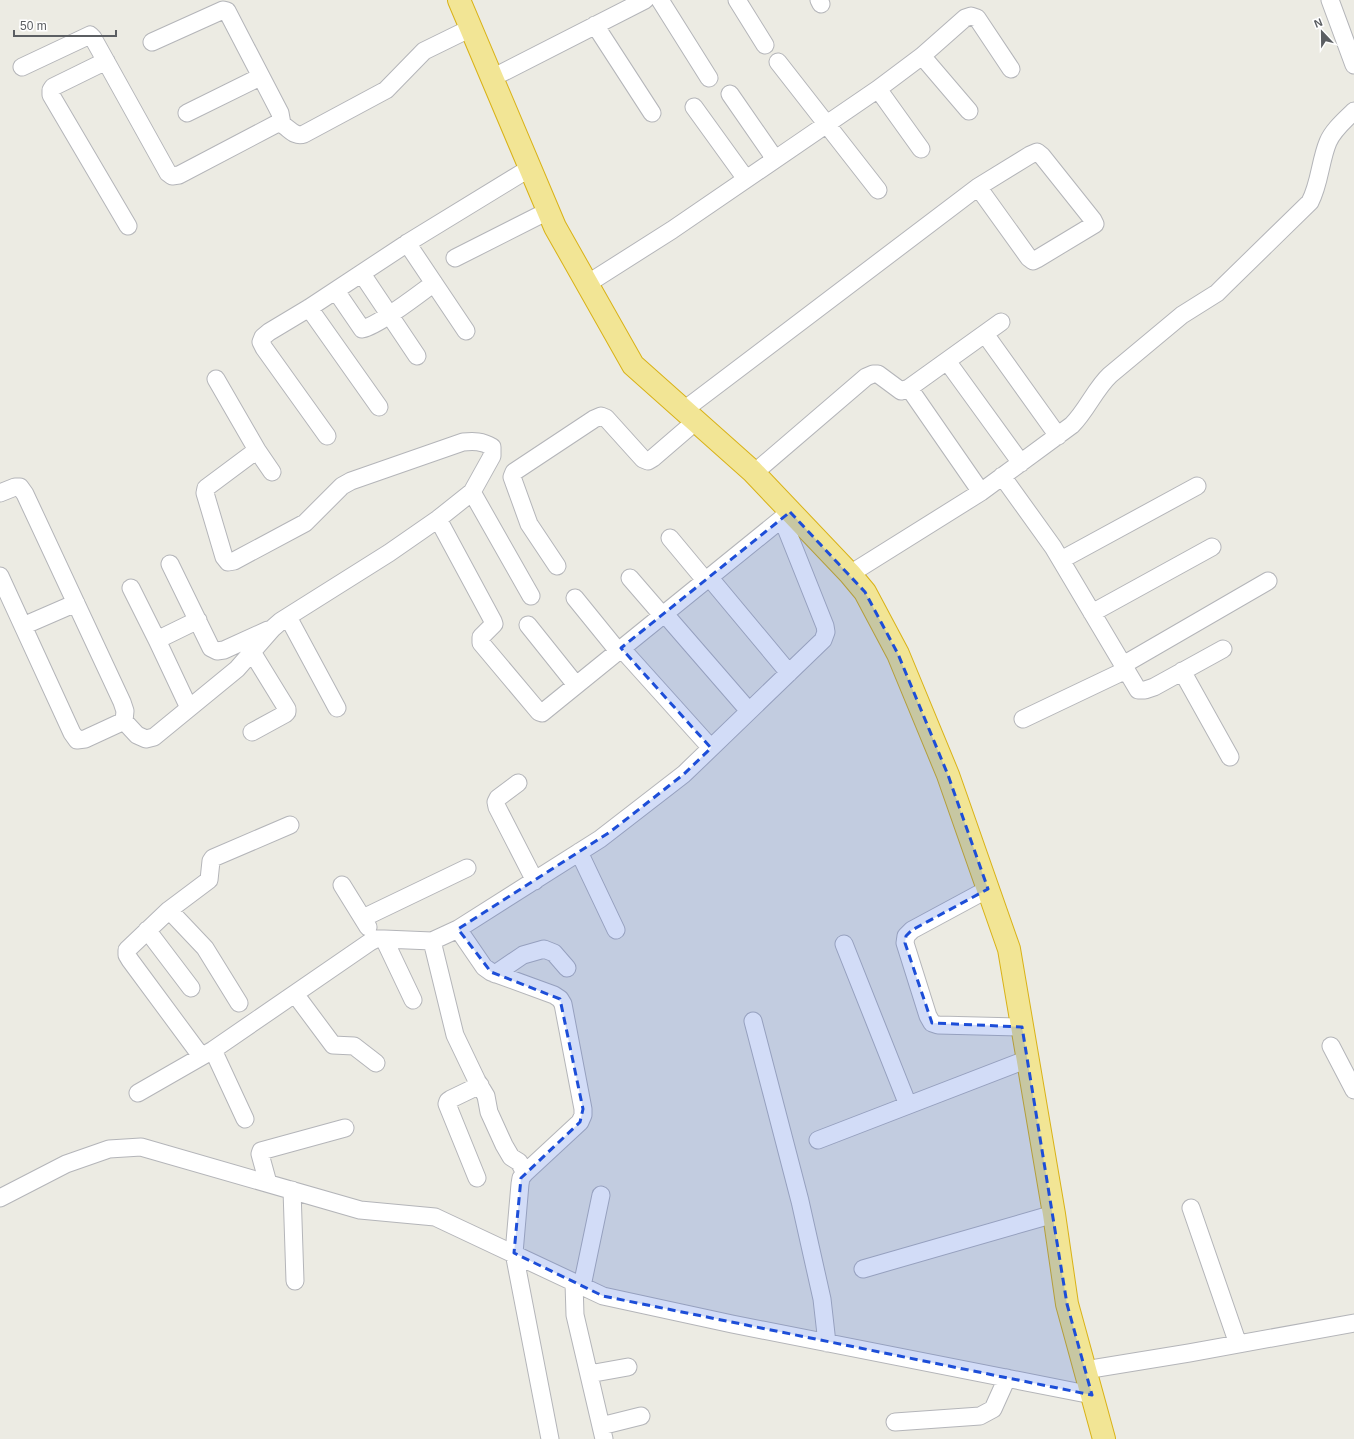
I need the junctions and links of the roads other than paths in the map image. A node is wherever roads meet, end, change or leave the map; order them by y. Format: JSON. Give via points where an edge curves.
{"nodes":[{"id":1,"x":459,"y":0,"type":"edge"},
{"id":2,"x":645,"y":0,"type":"edge"},
{"id":3,"x":660,"y":0,"type":"edge"},
{"id":4,"x":737,"y":0,"type":"edge"},
{"id":5,"x":1330,"y":0,"type":"edge"},
{"id":6,"x":595,"y":25,"type":"junction"},
{"id":7,"x":471,"y":28,"type":"junction"},
{"id":8,"x":152,"y":42,"type":"dead end"},
{"id":9,"x":765,"y":45,"type":"dead end"},
{"id":10,"x":922,"y":56,"type":"junction"},
{"id":11,"x":106,"y":61,"type":"junction"},
{"id":12,"x":778,"y":62,"type":"dead end"},
{"id":13,"x":1354,"y":65,"type":"edge"},
{"id":14,"x":22,"y":67,"type":"dead end"},
{"id":15,"x":1011,"y":69,"type":"dead end"},
{"id":16,"x":260,"y":77,"type":"junction"},
{"id":17,"x":492,"y":78,"type":"junction"},
{"id":18,"x":709,"y":78,"type":"dead end"},
{"id":19,"x":878,"y":89,"type":"junction"},
{"id":20,"x":730,"y":94,"type":"dead end"},
{"id":21,"x":694,"y":107,"type":"dead end"},
{"id":22,"x":969,"y":111,"type":"dead end"},
{"id":23,"x":1354,"y":111,"type":"edge"},
{"id":24,"x":187,"y":113,"type":"dead end"},
{"id":25,"x":652,"y":113,"type":"dead end"},
{"id":26,"x":282,"y":124,"type":"junction"},
{"id":27,"x":827,"y":124,"type":"junction"},
{"id":28,"x":922,"y":149,"type":"dead end"},
{"id":29,"x":775,"y":160,"type":"junction"},
{"id":30,"x":530,"y":168,"type":"junction"},
{"id":31,"x":746,"y":179,"type":"junction"},
{"id":32,"x":978,"y":187,"type":"junction"},
{"id":33,"x":878,"y":190,"type":"dead end"},
{"id":34,"x":548,"y":211,"type":"junction"},
{"id":35,"x":128,"y":226,"type":"dead end"},
{"id":36,"x":407,"y":243,"type":"junction"},
{"id":37,"x":455,"y":258,"type":"dead end"},
{"id":38,"x":362,"y":274,"type":"junction"},
{"id":39,"x":434,"y":283,"type":"junction"},
{"id":40,"x":587,"y":284,"type":"junction"},
{"id":41,"x":336,"y":291,"type":"junction"},
{"id":42,"x":310,"y":308,"type":"junction"},
{"id":43,"x":389,"y":315,"type":"junction"},
{"id":44,"x":1001,"y":322,"type":"dead end"},
{"id":45,"x":466,"y":330,"type":"dead end"},
{"id":46,"x":985,"y":334,"type":"junction"},
{"id":47,"x":417,"y":356,"type":"dead end"},
{"id":48,"x":947,"y":361,"type":"junction"},
{"id":49,"x":216,"y":379,"type":"dead end"},
{"id":50,"x":909,"y":388,"type":"junction"},
{"id":51,"x":379,"y":407,"type":"dead end"},
{"id":52,"x":690,"y":416,"type":"junction"},
{"id":53,"x":327,"y":436,"type":"dead end"},
{"id":54,"x":1058,"y":436,"type":"junction"},
{"id":55,"x":257,"y":450,"type":"junction"},
{"id":56,"x":1021,"y":463,"type":"junction"},
{"id":57,"x":272,"y":472,"type":"dead end"},
{"id":58,"x":754,"y":473,"type":"junction"},
{"id":59,"x":1002,"y":476,"type":"junction"},
{"id":60,"x":1197,"y":486,"type":"dead end"},
{"id":61,"x":472,"y":492,"type":"junction"},
{"id":62,"x":981,"y":492,"type":"junction"},
{"id":63,"x":0,"y":493,"type":"edge"},
{"id":64,"x":786,"y":515,"type":"junction"},
{"id":65,"x":438,"y":519,"type":"junction"},
{"id":66,"x":670,"y":538,"type":"dead end"},
{"id":67,"x":1212,"y":547,"type":"dead end"},
{"id":68,"x":1061,"y":560,"type":"junction"},
{"id":69,"x":170,"y":564,"type":"dead end"},
{"id":70,"x":558,"y":566,"type":"dead end"},
{"id":71,"x":850,"y":574,"type":"junction"},
{"id":72,"x":0,"y":576,"type":"edge"},
{"id":73,"x":630,"y":578,"type":"dead end"},
{"id":74,"x":707,"y":579,"type":"junction"},
{"id":75,"x":1268,"y":582,"type":"dead end"},
{"id":76,"x":131,"y":588,"type":"dead end"},
{"id":77,"x":531,"y":596,"type":"dead end"},
{"id":78,"x":575,"y":598,"type":"dead end"},
{"id":79,"x":76,"y":603,"type":"junction"},
{"id":80,"x":1092,"y":613,"type":"junction"},
{"id":81,"x":663,"y":614,"type":"junction"},
{"id":82,"x":288,"y":617,"type":"junction"},
{"id":83,"x":198,"y":620,"type":"junction"},
{"id":84,"x":528,"y":625,"type":"dead end"},
{"id":85,"x":23,"y":626,"type":"junction"},
{"id":86,"x":272,"y":628,"type":"junction"},
{"id":87,"x":157,"y":640,"type":"junction"},
{"id":88,"x":620,"y":649,"type":"junction"},
{"id":89,"x":1223,"y":649,"type":"dead end"},
{"id":90,"x":252,"y":652,"type":"junction"},
{"id":91,"x":1125,"y":667,"type":"junction"},
{"id":92,"x":1182,"y":671,"type":"junction"},
{"id":93,"x":789,"y":673,"type":"junction"},
{"id":94,"x":576,"y":685,"type":"junction"},
{"id":95,"x":189,"y":708,"type":"junction"},
{"id":96,"x":337,"y":708,"type":"dead end"},
{"id":97,"x":749,"y":711,"type":"junction"},
{"id":98,"x":1023,"y":719,"type":"dead end"},
{"id":99,"x":124,"y":721,"type":"junction"},
{"id":100,"x":252,"y":732,"type":"dead end"},
{"id":101,"x":711,"y":748,"type":"junction"},
{"id":102,"x":1230,"y":757,"type":"dead end"},
{"id":103,"x":518,"y":783,"type":"dead end"},
{"id":104,"x":290,"y":825,"type":"dead end"},
{"id":105,"x":579,"y":852,"type":"junction"},
{"id":106,"x":467,"y":868,"type":"dead end"},
{"id":107,"x":535,"y":881,"type":"junction"},
{"id":108,"x":342,"y":885,"type":"dead end"},
{"id":109,"x":988,"y":889,"type":"junction"},
{"id":110,"x":169,"y":910,"type":"junction"},
{"id":111,"x":363,"y":918,"type":"junction"},
{"id":112,"x":458,"y":929,"type":"junction"},
{"id":113,"x":147,"y":930,"type":"junction"},
{"id":114,"x":616,"y":930,"type":"dead end"},
{"id":115,"x":380,"y":939,"type":"junction"},
{"id":116,"x":432,"y":941,"type":"junction"},
{"id":117,"x":844,"y":944,"type":"dead end"},
{"id":118,"x":567,"y":968,"type":"dead end"},
{"id":119,"x":495,"y":974,"type":"junction"},
{"id":120,"x":191,"y":988,"type":"dead end"},
{"id":121,"x":295,"y":994,"type":"junction"},
{"id":122,"x":413,"y":1000,"type":"dead end"},
{"id":123,"x":239,"y":1003,"type":"dead end"},
{"id":124,"x":753,"y":1020,"type":"dead end"},
{"id":125,"x":1022,"y":1027,"type":"junction"},
{"id":126,"x":1331,"y":1046,"type":"dead end"},
{"id":127,"x":207,"y":1053,"type":"junction"},
{"id":128,"x":1028,"y":1059,"type":"junction"},
{"id":129,"x":376,"y":1063,"type":"dead end"},
{"id":130,"x":480,"y":1085,"type":"junction"},
{"id":131,"x":1354,"y":1090,"type":"edge"},
{"id":132,"x":138,"y":1092,"type":"dead end"},
{"id":133,"x":908,"y":1105,"type":"junction"},
{"id":134,"x":245,"y":1119,"type":"dead end"},
{"id":135,"x":345,"y":1128,"type":"dead end"},
{"id":136,"x":818,"y":1140,"type":"dead end"},
{"id":137,"x":525,"y":1173,"type":"junction"},
{"id":138,"x":477,"y":1178,"type":"dead end"},
{"id":139,"x":268,"y":1183,"type":"junction"},
{"id":140,"x":292,"y":1190,"type":"junction"},
{"id":141,"x":601,"y":1195,"type":"dead end"},
{"id":142,"x":0,"y":1198,"type":"edge"},
{"id":143,"x":1191,"y":1208,"type":"dead end"},
{"id":144,"x":1054,"y":1214,"type":"junction"},
{"id":145,"x":514,"y":1253,"type":"junction"},
{"id":146,"x":863,"y":1269,"type":"dead end"},
{"id":147,"x":296,"y":1281,"type":"dead end"},
{"id":148,"x":578,"y":1285,"type":"junction"},
{"id":149,"x":1354,"y":1323,"type":"edge"},
{"id":150,"x":827,"y":1343,"type":"junction"},
{"id":151,"x":1238,"y":1344,"type":"junction"},
{"id":152,"x":628,"y":1367,"type":"dead end"},
{"id":153,"x":1085,"y":1370,"type":"junction"},
{"id":154,"x":589,"y":1374,"type":"junction"},
{"id":155,"x":1007,"y":1378,"type":"junction"},
{"id":156,"x":1092,"y":1395,"type":"junction"},
{"id":157,"x":640,"y":1416,"type":"dead end"},
{"id":158,"x":895,"y":1422,"type":"dead end"},
{"id":159,"x":603,"y":1432,"type":"edge"},
{"id":160,"x":550,"y":1439,"type":"edge"},
{"id":161,"x":1104,"y":1439,"type":"edge"}],
"edges":[{"from":1,"to":7,"type":"highway"},
{"from":2,"to":6,"type":"street"},
{"from":3,"to":18,"type":"street"},
{"from":4,"to":9,"type":"street"},
{"from":5,"to":13,"type":"street"},
{"from":6,"to":17,"type":"street"},
{"from":6,"to":25,"type":"street"},
{"from":7,"to":17,"type":"highway"},
{"from":7,"to":26,"type":"street","via":[[424,51],[386,90],[304,134],[296,135]]},
{"from":8,"to":16,"type":"street","via":[[223,10],[227,11]]},
{"from":10,"to":15,"type":"street","via":[[965,18],[971,16],[977,18]]},
{"from":10,"to":19,"type":"street"},
{"from":10,"to":22,"type":"street"},
{"from":11,"to":14,"type":"street","via":[[90,35]]},
{"from":11,"to":26,"type":"street","via":[[172,176],[273,125]]},
{"from":11,"to":35,"type":"street","via":[[53,87],[51,95]]},
{"from":12,"to":27,"type":"street"},
{"from":16,"to":24,"type":"street"},
{"from":16,"to":26,"type":"street","via":[[280,113]]},
{"from":17,"to":30,"type":"highway"},
{"from":19,"to":27,"type":"street"},
{"from":19,"to":28,"type":"street"},
{"from":20,"to":29,"type":"street"},
{"from":21,"to":31,"type":"street"},
{"from":23,"to":54,"type":"street","via":[[1332,134],[1328,142],[1310,202],[1217,293],[1182,315],[1104,380],[1079,418]]},
{"from":27,"to":29,"type":"street"},
{"from":27,"to":33,"type":"street"},
{"from":29,"to":31,"type":"street"},
{"from":30,"to":34,"type":"highway"},
{"from":30,"to":36,"type":"street"},
{"from":31,"to":40,"type":"street"},
{"from":32,"to":32,"type":"street","via":[[1037,152],[1094,224],[1033,261]]},
{"from":32,"to":52,"type":"street"},
{"from":34,"to":37,"type":"street"},
{"from":34,"to":40,"type":"highway"},
{"from":36,"to":38,"type":"street"},
{"from":36,"to":39,"type":"street"},
{"from":38,"to":41,"type":"street"},
{"from":38,"to":43,"type":"street"},
{"from":39,"to":43,"type":"street"},
{"from":39,"to":45,"type":"street"},
{"from":40,"to":52,"type":"highway","via":[[633,365]]},
{"from":41,"to":42,"type":"street"},
{"from":41,"to":43,"type":"street","via":[[362,329],[367,329]]},
{"from":42,"to":51,"type":"street"},
{"from":42,"to":53,"type":"street","via":[[269,332],[261,342]]},
{"from":43,"to":47,"type":"street"},
{"from":44,"to":46,"type":"street"},
{"from":46,"to":48,"type":"street"},
{"from":46,"to":54,"type":"street"},
{"from":48,"to":50,"type":"street"},
{"from":48,"to":56,"type":"street"},
{"from":49,"to":55,"type":"street"},
{"from":50,"to":58,"type":"street","via":[[900,391],[878,374],[866,377]]},
{"from":50,"to":62,"type":"street"},
{"from":52,"to":58,"type":"highway"},
{"from":52,"to":70,"type":"street","via":[[648,461],[643,460],[606,418],[601,416],[514,472],[512,477],[526,518]]},
{"from":54,"to":56,"type":"street"},
{"from":55,"to":57,"type":"street"},
{"from":55,"to":61,"type":"street","via":[[206,488],[205,493],[224,557],[228,562],[305,523],[342,486],[351,481],[463,442],[485,442],[492,447],[492,456]]},
{"from":56,"to":59,"type":"street"},
{"from":58,"to":64,"type":"highway"},
{"from":59,"to":62,"type":"street"},
{"from":59,"to":68,"type":"street"},
{"from":60,"to":68,"type":"street"},
{"from":61,"to":65,"type":"street"},
{"from":61,"to":77,"type":"street"},
{"from":62,"to":71,"type":"street"},
{"from":63,"to":79,"type":"street","via":[[20,487],[25,494]]},
{"from":64,"to":71,"type":"highway"},
{"from":64,"to":74,"type":"street"},
{"from":64,"to":93,"type":"street","via":[[826,632],[823,640]]},
{"from":65,"to":82,"type":"street"},
{"from":65,"to":94,"type":"street","via":[[493,621],[494,624],[481,637],[481,643],[539,712],[542,713]]},
{"from":66,"to":74,"type":"street"},
{"from":67,"to":80,"type":"street"},
{"from":68,"to":80,"type":"street"},
{"from":69,"to":83,"type":"street"},
{"from":71,"to":109,"type":"highway","via":[[865,592],[898,654],[948,775]]},
{"from":72,"to":85,"type":"street"},
{"from":73,"to":81,"type":"street"},
{"from":74,"to":81,"type":"street"},
{"from":74,"to":93,"type":"street"},
{"from":75,"to":91,"type":"street"},
{"from":76,"to":87,"type":"street"},
{"from":78,"to":88,"type":"street"},
{"from":79,"to":85,"type":"street"},
{"from":79,"to":99,"type":"street","via":[[122,702]]},
{"from":80,"to":91,"type":"street"},
{"from":81,"to":88,"type":"street"},
{"from":81,"to":97,"type":"street"},
{"from":82,"to":86,"type":"street"},
{"from":82,"to":96,"type":"street"},
{"from":83,"to":86,"type":"street","via":[[211,648],[217,651]]},
{"from":83,"to":87,"type":"street"},
{"from":84,"to":94,"type":"street"},
{"from":85,"to":99,"type":"street","via":[[77,740],[85,739]]},
{"from":86,"to":90,"type":"street"},
{"from":87,"to":95,"type":"street"},
{"from":88,"to":94,"type":"street"},
{"from":88,"to":101,"type":"street"},
{"from":89,"to":92,"type":"street"},
{"from":90,"to":95,"type":"street","via":[[237,669]]},
{"from":90,"to":100,"type":"street","via":[[287,708],[287,712]]},
{"from":91,"to":92,"type":"street","via":[[1138,690],[1154,686]]},
{"from":91,"to":98,"type":"street"},
{"from":92,"to":102,"type":"street"},
{"from":93,"to":97,"type":"street"},
{"from":95,"to":99,"type":"street","via":[[154,737],[146,739],[137,735]]},
{"from":97,"to":101,"type":"street"},
{"from":101,"to":105,"type":"street","via":[[674,782],[610,832]]},
{"from":103,"to":107,"type":"street","via":[[496,802]]},
{"from":104,"to":110,"type":"street","via":[[213,858],[209,880]]},
{"from":105,"to":107,"type":"street"},
{"from":105,"to":114,"type":"street"},
{"from":106,"to":111,"type":"street"},
{"from":107,"to":112,"type":"street"},
{"from":108,"to":111,"type":"street"},
{"from":109,"to":125,"type":"highway","via":[[1009,949]]},
{"from":109,"to":125,"type":"street","via":[[912,930],[906,936],[905,943],[932,1023]]},
{"from":110,"to":113,"type":"street"},
{"from":110,"to":123,"type":"street","via":[[209,954]]},
{"from":111,"to":115,"type":"street"},
{"from":112,"to":116,"type":"street"},
{"from":112,"to":119,"type":"street","via":[[484,966]]},
{"from":113,"to":120,"type":"street"},
{"from":113,"to":127,"type":"street","via":[[127,950],[127,955]]},
{"from":115,"to":116,"type":"street"},
{"from":115,"to":121,"type":"street","via":[[370,942]]},
{"from":115,"to":122,"type":"street"},
{"from":116,"to":130,"type":"street","via":[[452,1028]]},
{"from":117,"to":133,"type":"street"},
{"from":118,"to":119,"type":"street","via":[[554,953],[544,949],[523,956]]},
{"from":119,"to":137,"type":"street","via":[[560,999],[584,1115],[580,1122]]},
{"from":121,"to":127,"type":"street"},
{"from":121,"to":129,"type":"street","via":[[333,1046],[354,1046]]},
{"from":124,"to":150,"type":"street","via":[[821,1291]]},
{"from":125,"to":128,"type":"highway"},
{"from":126,"to":131,"type":"street"},
{"from":127,"to":132,"type":"street"},
{"from":127,"to":134,"type":"street"},
{"from":128,"to":133,"type":"street"},
{"from":128,"to":144,"type":"highway"},
{"from":130,"to":137,"type":"street","via":[[504,1145]]},
{"from":130,"to":138,"type":"street","via":[[451,1099],[447,1104]]},
{"from":133,"to":136,"type":"street"},
{"from":135,"to":139,"type":"street","via":[[261,1151]]},
{"from":137,"to":145,"type":"street","via":[[520,1184]]},
{"from":139,"to":140,"type":"street"},
{"from":139,"to":142,"type":"street","via":[[141,1148],[109,1149],[66,1164]]},
{"from":140,"to":145,"type":"street","via":[[360,1210],[435,1217]]},
{"from":140,"to":147,"type":"street"},
{"from":141,"to":148,"type":"street"},
{"from":143,"to":151,"type":"street"},
{"from":144,"to":146,"type":"street"},
{"from":144,"to":153,"type":"highway","via":[[1067,1304]]},
{"from":145,"to":148,"type":"street"},
{"from":145,"to":160,"type":"street"},
{"from":148,"to":150,"type":"street","via":[[603,1296]]},
{"from":148,"to":154,"type":"street","via":[[575,1315]]},
{"from":149,"to":151,"type":"street"},
{"from":150,"to":155,"type":"street"},
{"from":151,"to":153,"type":"street"},
{"from":152,"to":154,"type":"street"},
{"from":153,"to":156,"type":"highway"},
{"from":154,"to":159,"type":"street"},
{"from":155,"to":156,"type":"street"},
{"from":155,"to":158,"type":"street","via":[[993,1409],[980,1416]]},
{"from":156,"to":161,"type":"highway"},
{"from":157,"to":159,"type":"street"}]}
